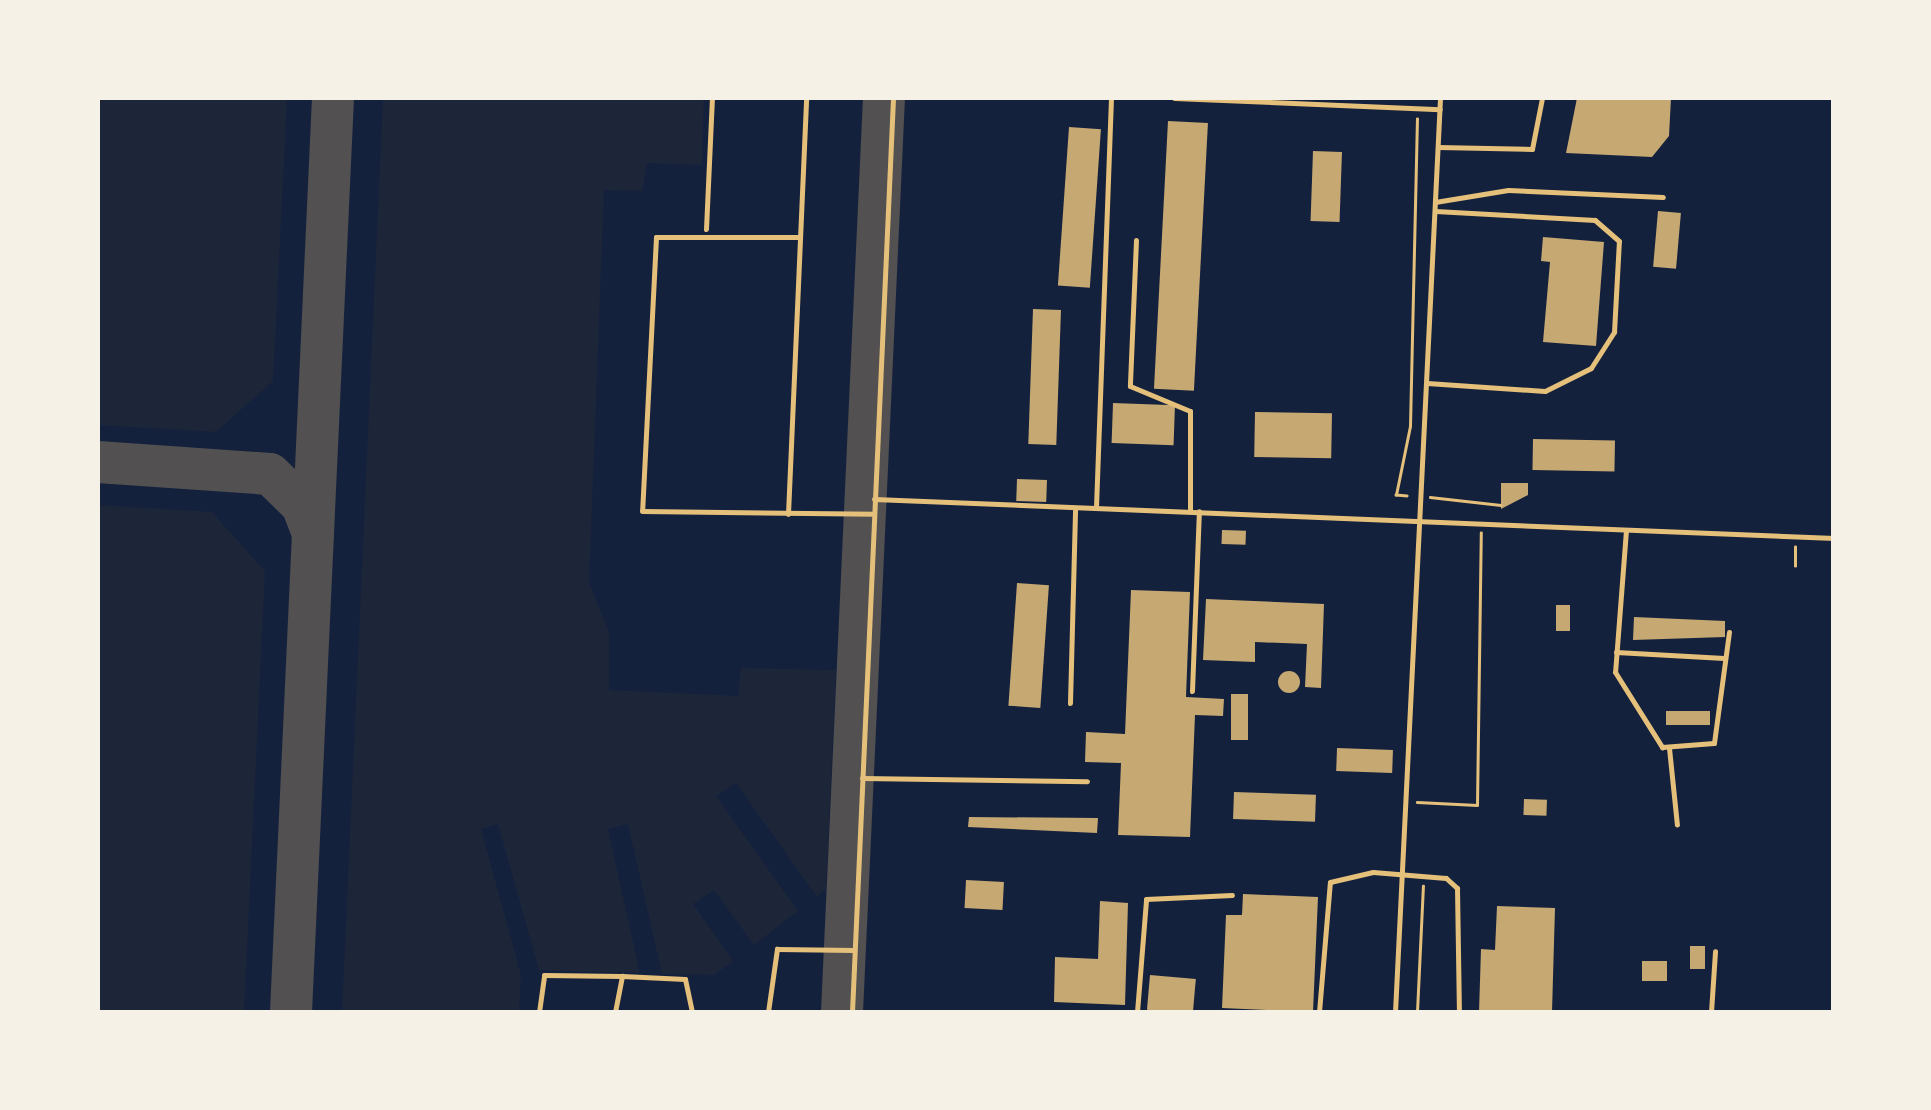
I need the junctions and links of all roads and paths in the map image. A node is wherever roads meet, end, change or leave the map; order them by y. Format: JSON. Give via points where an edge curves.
{"nodes":[{"id":1,"x":712,"y":98,"type":"edge"},
{"id":2,"x":806,"y":98,"type":"edge"},
{"id":3,"x":893,"y":98,"type":"edge"},
{"id":4,"x":1111,"y":98,"type":"edge"},
{"id":5,"x":1174,"y":98,"type":"edge"},
{"id":6,"x":1440,"y":98,"type":"edge"},
{"id":7,"x":1542,"y":98,"type":"edge"},
{"id":8,"x":1417,"y":109,"type":"junction"},
{"id":9,"x":1440,"y":109,"type":"junction"},
{"id":10,"x":1438,"y":147,"type":"junction"},
{"id":11,"x":1664,"y":197,"type":"dead end"},
{"id":12,"x":1435,"y":202,"type":"junction"},
{"id":13,"x":1435,"y":211,"type":"junction"},
{"id":14,"x":706,"y":230,"type":"junction"},
{"id":15,"x":800,"y":237,"type":"junction"},
{"id":16,"x":1136,"y":240,"type":"dead end"},
{"id":17,"x":1427,"y":383,"type":"junction"},
{"id":18,"x":1414,"y":496,"type":"junction"},
{"id":19,"x":874,"y":499,"type":"junction"},
{"id":20,"x":1481,"y":502,"type":"junction"},
{"id":21,"x":1501,"y":505,"type":"dead end"},
{"id":22,"x":1096,"y":507,"type":"junction"},
{"id":23,"x":1076,"y":510,"type":"junction"},
{"id":24,"x":1190,"y":511,"type":"junction"},
{"id":25,"x":1199,"y":511,"type":"junction"},
{"id":26,"x":788,"y":514,"type":"junction"},
{"id":27,"x":874,"y":514,"type":"junction"},
{"id":28,"x":1414,"y":520,"type":"junction"},
{"id":29,"x":1481,"y":523,"type":"junction"},
{"id":30,"x":1626,"y":529,"type":"junction"},
{"id":31,"x":1834,"y":538,"type":"edge"},
{"id":32,"x":1729,"y":632,"type":"dead end"},
{"id":33,"x":1616,"y":652,"type":"junction"},
{"id":34,"x":1724,"y":658,"type":"junction"},
{"id":35,"x":1192,"y":692,"type":"dead end"},
{"id":36,"x":1070,"y":703,"type":"dead end"},
{"id":37,"x":1669,"y":748,"type":"junction"},
{"id":38,"x":862,"y":778,"type":"junction"},
{"id":39,"x":1087,"y":782,"type":"dead end"},
{"id":40,"x":1404,"y":801,"type":"junction"},
{"id":41,"x":1677,"y":825,"type":"dead end"},
{"id":42,"x":1400,"y":874,"type":"junction"},
{"id":43,"x":1424,"y":874,"type":"junction"},
{"id":44,"x":1232,"y":895,"type":"dead end"},
{"id":45,"x":855,"y":950,"type":"junction"},
{"id":46,"x":1715,"y":951,"type":"dead end"},
{"id":47,"x":622,"y":976,"type":"junction"},
{"id":48,"x":539,"y":1012,"type":"edge"},
{"id":49,"x":614,"y":1012,"type":"edge"},
{"id":50,"x":692,"y":1012,"type":"edge"},
{"id":51,"x":768,"y":1012,"type":"edge"},
{"id":52,"x":852,"y":1012,"type":"edge"},
{"id":53,"x":1137,"y":1012,"type":"edge"},
{"id":54,"x":1320,"y":1012,"type":"edge"},
{"id":55,"x":1395,"y":1012,"type":"edge"},
{"id":56,"x":1417,"y":1012,"type":"edge"},
{"id":57,"x":1459,"y":1012,"type":"edge"},
{"id":58,"x":1711,"y":1012,"type":"edge"}],
"edges":[{"from":1,"to":14,"type":"lane"},
{"from":2,"to":15,"type":"lane"},
{"from":3,"to":19,"type":"lane"},
{"from":4,"to":22,"type":"lane"},
{"from":5,"to":8,"type":"lane"},
{"from":6,"to":9,"type":"lane"},
{"from":7,"to":10,"type":"lane","via":[[1532,149]]},
{"from":8,"to":9,"type":"lane"},
{"from":8,"to":18,"type":"path","via":[[1410,426],[1396,495]]},
{"from":9,"to":10,"type":"lane"},
{"from":10,"to":12,"type":"lane"},
{"from":11,"to":12,"type":"lane","via":[[1508,190]]},
{"from":12,"to":13,"type":"lane"},
{"from":13,"to":17,"type":"lane"},
{"from":13,"to":17,"type":"lane","via":[[1595,220],[1619,241],[1614,332],[1591,368],[1545,391]]},
{"from":14,"to":15,"type":"lane"},
{"from":14,"to":26,"type":"lane","via":[[672,230],[654,241],[642,511]]},
{"from":15,"to":26,"type":"lane"},
{"from":16,"to":24,"type":"lane","via":[[1130,386],[1190,411]]},
{"from":17,"to":18,"type":"lane"},
{"from":18,"to":20,"type":"path"},
{"from":18,"to":28,"type":"lane"},
{"from":19,"to":23,"type":"lane"},
{"from":19,"to":27,"type":"lane"},
{"from":20,"to":21,"type":"path"},
{"from":20,"to":29,"type":"path"},
{"from":22,"to":23,"type":"lane"},
{"from":22,"to":24,"type":"lane"},
{"from":23,"to":36,"type":"lane"},
{"from":24,"to":25,"type":"lane"},
{"from":25,"to":28,"type":"lane"},
{"from":25,"to":35,"type":"lane"},
{"from":26,"to":27,"type":"lane"},
{"from":27,"to":38,"type":"lane"},
{"from":28,"to":29,"type":"lane"},
{"from":28,"to":40,"type":"lane"},
{"from":29,"to":30,"type":"lane"},
{"from":29,"to":40,"type":"path","via":[[1477,805]]},
{"from":30,"to":31,"type":"lane"},
{"from":30,"to":33,"type":"lane"},
{"from":32,"to":34,"type":"lane"},
{"from":33,"to":34,"type":"lane"},
{"from":33,"to":37,"type":"lane","via":[[1620,688]]},
{"from":34,"to":37,"type":"lane","via":[[1714,743]]},
{"from":37,"to":41,"type":"lane"},
{"from":38,"to":39,"type":"lane"},
{"from":38,"to":45,"type":"lane"},
{"from":40,"to":42,"type":"lane"},
{"from":42,"to":43,"type":"lane"},
{"from":42,"to":54,"type":"lane","via":[[1341,873],[1330,882]]},
{"from":42,"to":55,"type":"lane"},
{"from":43,"to":56,"type":"path"},
{"from":43,"to":57,"type":"lane","via":[[1452,881],[1460,895]]},
{"from":44,"to":53,"type":"lane","via":[[1146,899]]},
{"from":45,"to":51,"type":"lane","via":[[777,949]]},
{"from":45,"to":52,"type":"lane"},
{"from":46,"to":58,"type":"lane"},
{"from":47,"to":48,"type":"lane","via":[[544,975]]},
{"from":47,"to":49,"type":"lane"},
{"from":47,"to":50,"type":"lane","via":[[686,979]]}]}
